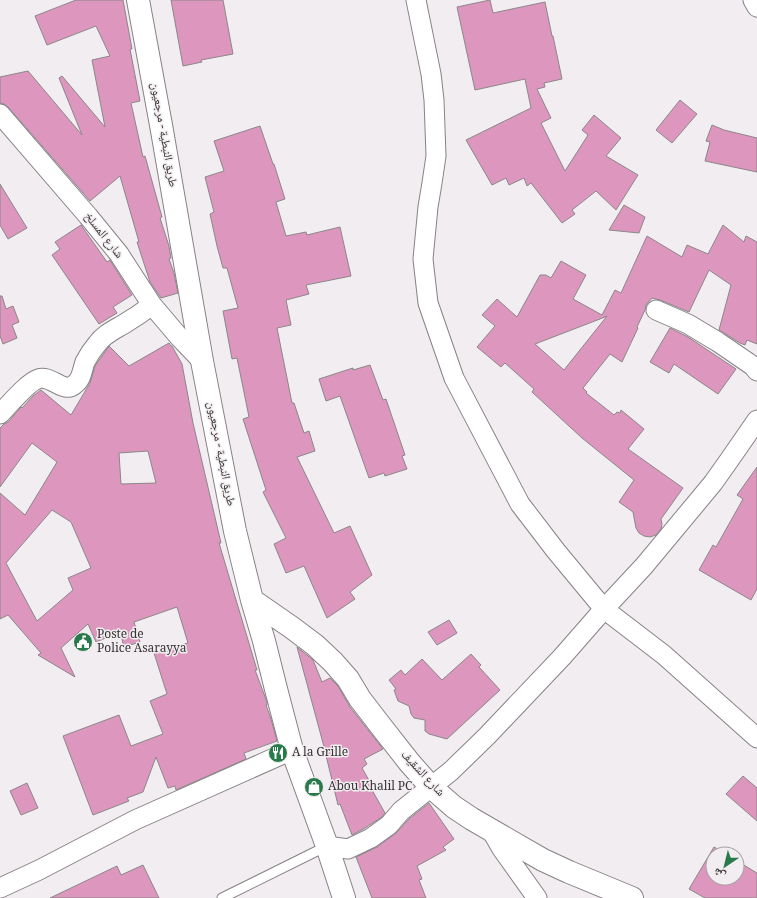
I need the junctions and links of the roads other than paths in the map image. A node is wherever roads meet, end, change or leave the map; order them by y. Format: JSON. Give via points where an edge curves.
{"nodes":[{"id":1,"x":138,"y":0,"type":"edge"},
{"id":2,"x":416,"y":0,"type":"edge"},
{"id":3,"x":754,"y":0,"type":"edge"},
{"id":4,"x":757,"y":7,"type":"edge"},
{"id":5,"x":0,"y":114,"type":"edge"},
{"id":6,"x":152,"y":305,"type":"junction"},
{"id":7,"x":656,"y":310,"type":"dead end"},
{"id":8,"x":202,"y":361,"type":"junction"},
{"id":9,"x":757,"y":371,"type":"edge"},
{"id":10,"x":0,"y":414,"type":"edge"},
{"id":11,"x":757,"y":420,"type":"edge"},
{"id":12,"x":252,"y":600,"type":"junction"},
{"id":13,"x":604,"y":609,"type":"junction"},
{"id":14,"x":753,"y":733,"type":"edge"},
{"id":15,"x":292,"y":750,"type":"junction"},
{"id":16,"x":431,"y":787,"type":"junction"},
{"id":17,"x":491,"y":830,"type":"junction"},
{"id":18,"x":327,"y":846,"type":"junction"},
{"id":19,"x":0,"y":888,"type":"edge"},
{"id":20,"x":222,"y":898,"type":"edge"},
{"id":21,"x":344,"y":898,"type":"edge"},
{"id":22,"x":537,"y":898,"type":"edge"},
{"id":23,"x":632,"y":898,"type":"edge"}],
"edges":[{"from":1,"to":8,"type":"main road","name":"طريق النبطية - مرجعيون"},
{"from":2,"to":13,"type":"street","via":[[434,100],[436,156],[423,259],[428,303],[454,378],[520,504]]},
{"from":3,"to":4,"type":"street"},
{"from":5,"to":6,"type":"street","name":"شارع المسلخ","via":[[119,254]]},
{"from":6,"to":8,"type":"street","name":"شارع المسلخ"},
{"from":6,"to":10,"type":"street","via":[[98,342],[75,385],[69,388],[39,378]]},
{"from":7,"to":9,"type":"street","via":[[688,324],[718,342]]},
{"from":8,"to":12,"type":"main road","name":"طريق النبطية - مرجعيون","via":[[235,532]]},
{"from":11,"to":13,"type":"street","via":[[713,483],[644,566]]},
{"from":12,"to":15,"type":"main road","name":"طريق النبطية - مرجعيون"},
{"from":12,"to":16,"type":"main road","name":"شارع الشقيف","via":[[291,626],[333,662],[408,762]]},
{"from":13,"to":14,"type":"street","via":[[664,655]]},
{"from":13,"to":16,"type":"street","via":[[492,731]]},
{"from":15,"to":18,"type":"main road","name":"طريق النبطية - مرجعيون"},
{"from":15,"to":19,"type":"street","via":[[135,820]]},
{"from":16,"to":17,"type":"main road","name":"شارع الشقيف","via":[[472,819]]},
{"from":16,"to":18,"type":"street","via":[[371,838],[348,849]]},
{"from":17,"to":22,"type":"street"},
{"from":17,"to":23,"type":"main road","name":"شارع الشقيف","via":[[543,860]]},
{"from":18,"to":20,"type":"lane"},
{"from":18,"to":21,"type":"main road","name":"طريق النبطية - مرجعيون"}]}
